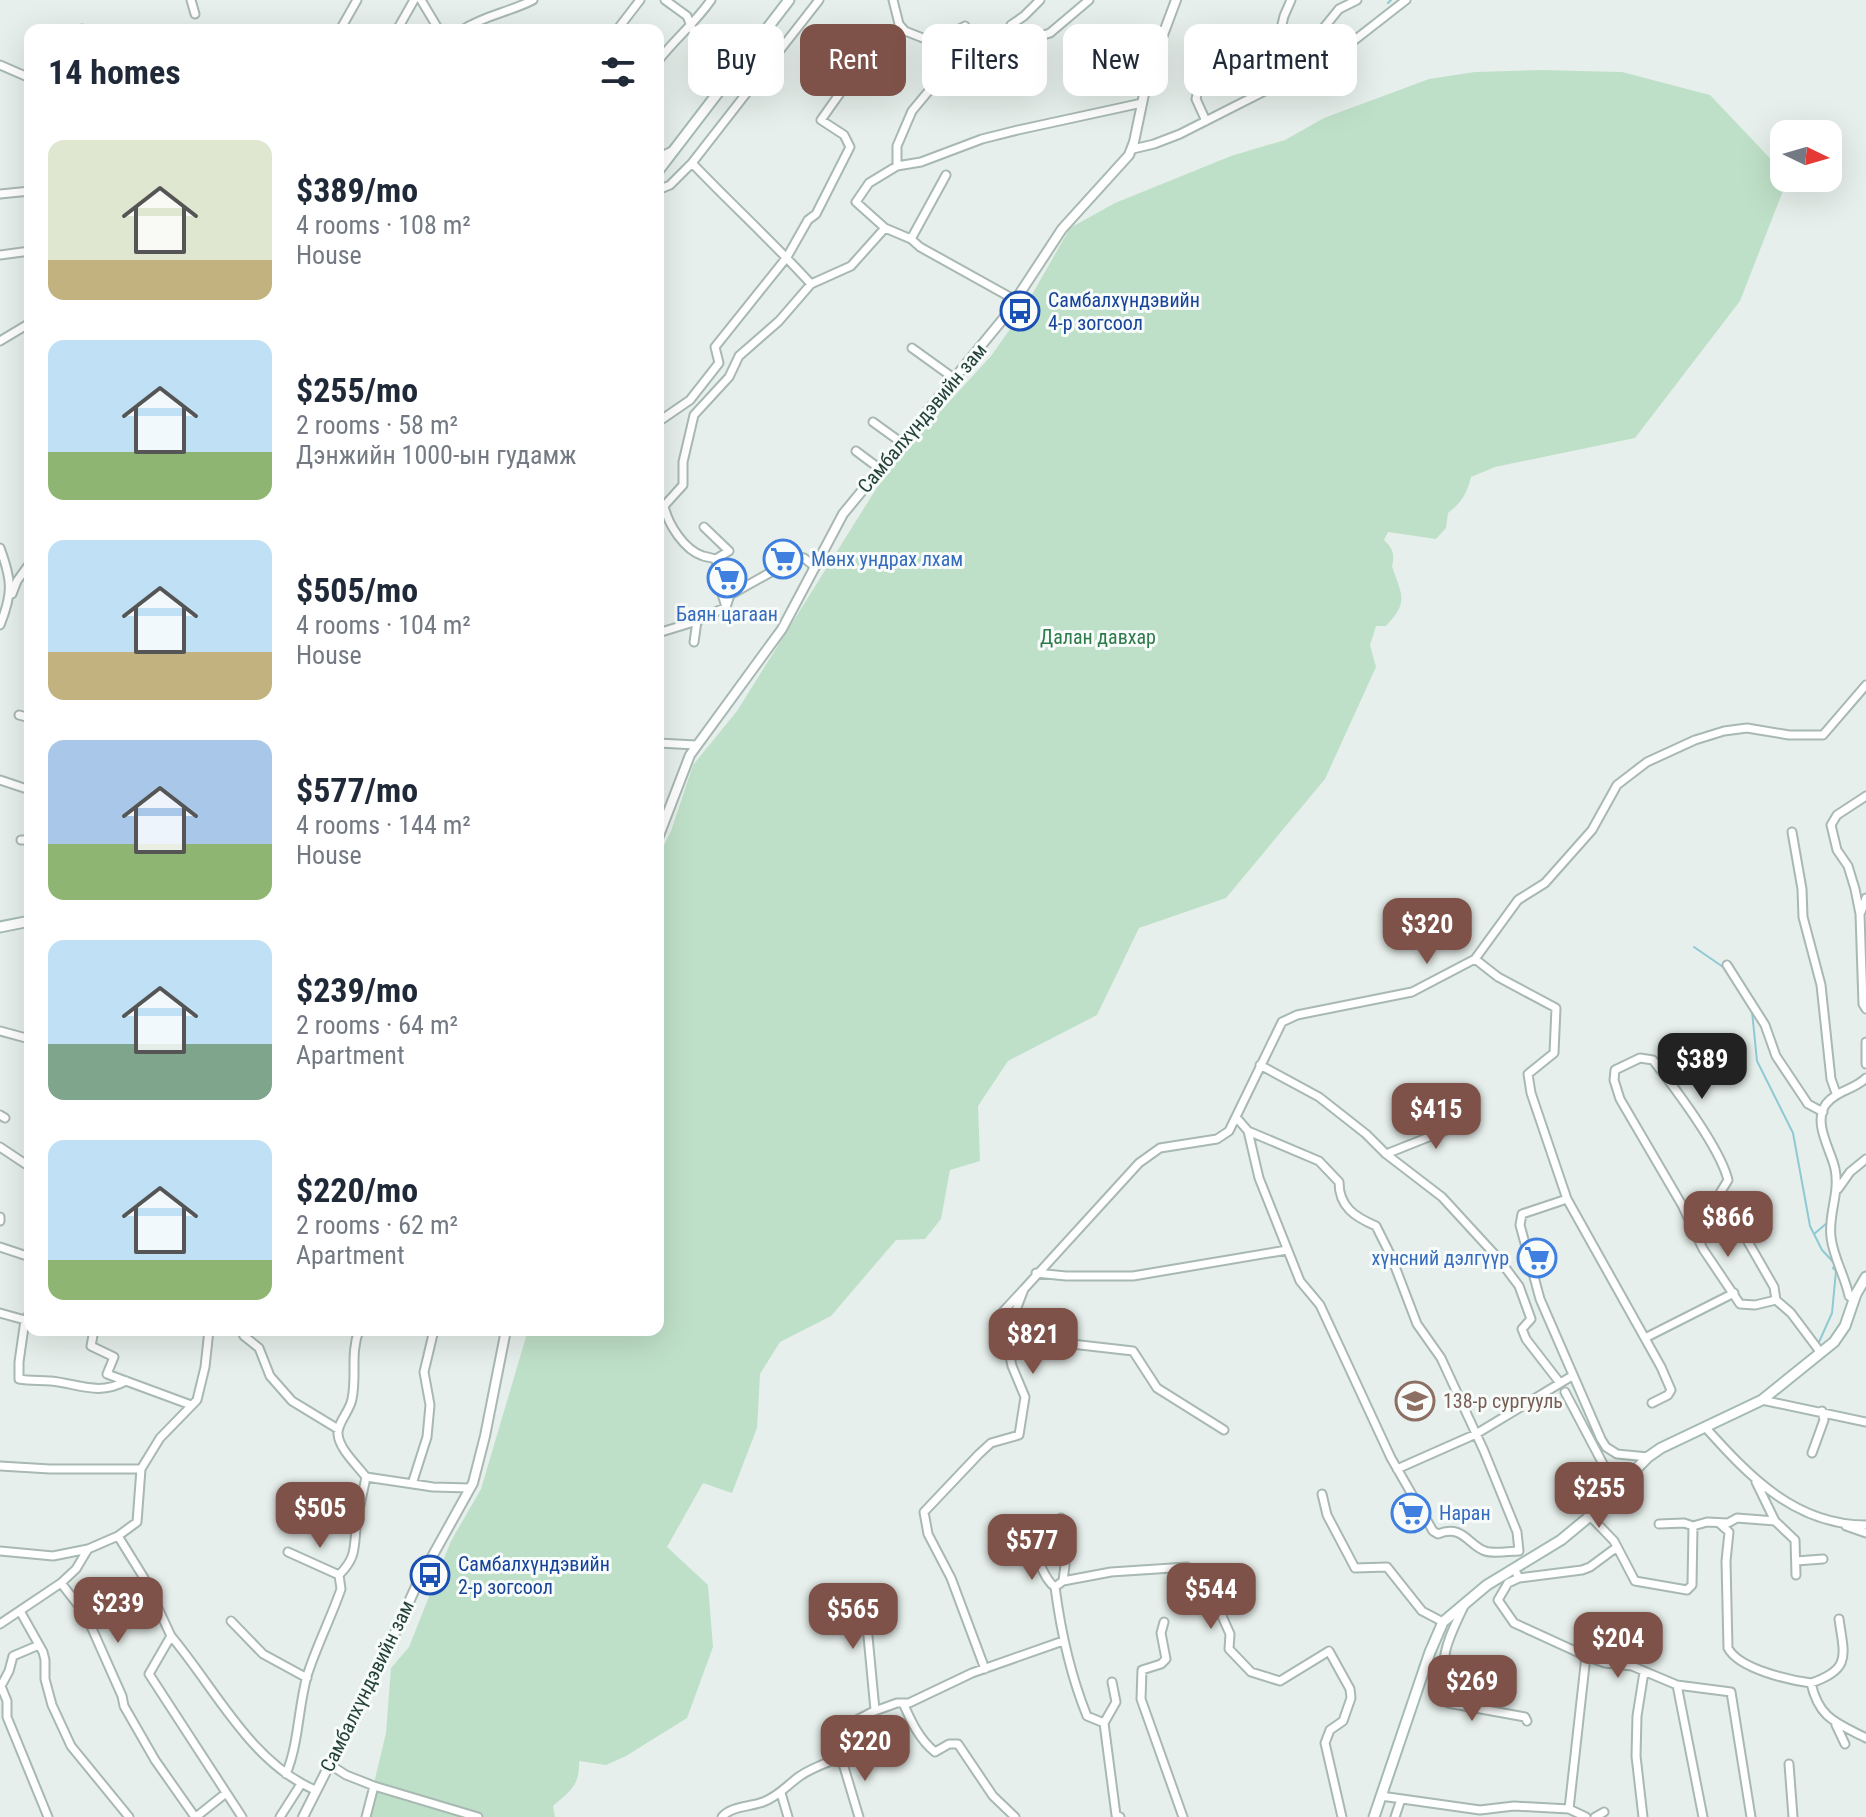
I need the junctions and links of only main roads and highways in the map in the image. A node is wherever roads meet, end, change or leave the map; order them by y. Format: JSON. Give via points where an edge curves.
{"nodes":[{"id":1,"x":789,"y":0,"type":"edge"},
{"id":2,"x":664,"y":162,"type":"edge"},
{"id":3,"x":24,"y":922,"type":"edge"},
{"id":4,"x":0,"y":927,"type":"edge"},
{"id":5,"x":1866,"y":1277,"type":"edge"},
{"id":6,"x":1374,"y":1817,"type":"edge"}],
"edges":[{"from":1,"to":2,"type":"main road"},
{"from":3,"to":4,"type":"main road"},
{"from":5,"to":6,"type":"main road","via":[[1845,1326],[1821,1353],[1762,1400],[1648,1457],[1561,1540],[1468,1599],[1443,1622]]}]}
